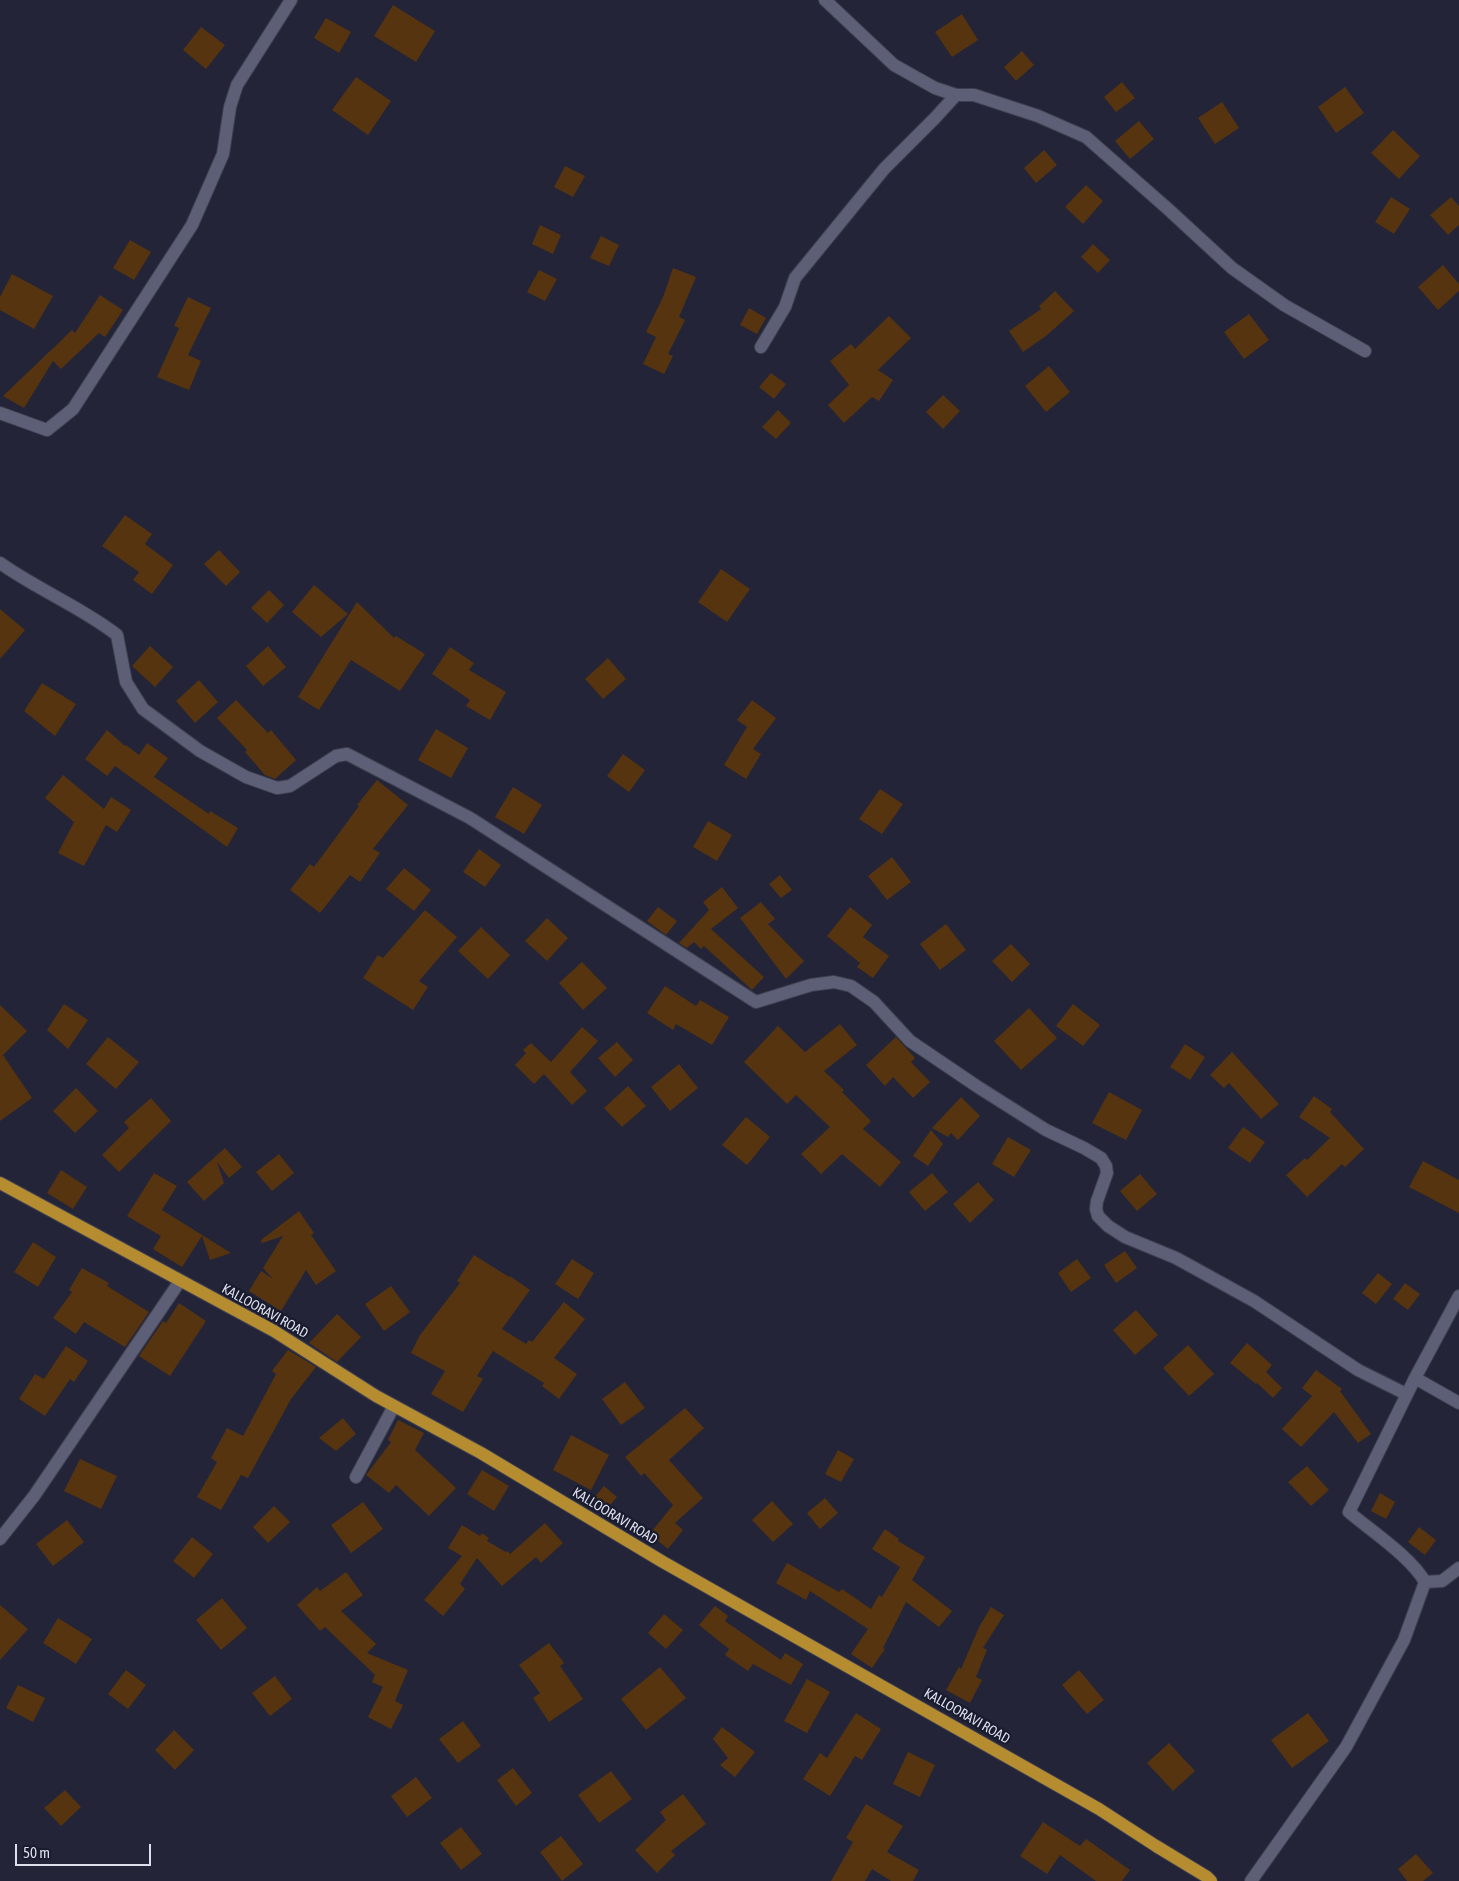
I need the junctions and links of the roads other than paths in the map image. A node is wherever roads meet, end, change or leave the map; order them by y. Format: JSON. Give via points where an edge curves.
{"nodes":[{"id":1,"x":291,"y":0,"type":"edge"},
{"id":2,"x":825,"y":0,"type":"edge"},
{"id":3,"x":956,"y":95,"type":"junction"},
{"id":4,"x":761,"y":348,"type":"dead end"},
{"id":5,"x":1365,"y":351,"type":"dead end"},
{"id":6,"x":0,"y":413,"type":"edge"},
{"id":7,"x":0,"y":563,"type":"edge"},
{"id":8,"x":0,"y":1183,"type":"edge"},
{"id":9,"x":180,"y":1281,"type":"junction"},
{"id":10,"x":1459,"y":1296,"type":"edge"},
{"id":11,"x":1415,"y":1378,"type":"junction"},
{"id":12,"x":1406,"y":1394,"type":"junction"},
{"id":13,"x":1459,"y":1403,"type":"edge"},
{"id":14,"x":394,"y":1406,"type":"junction"},
{"id":15,"x":356,"y":1477,"type":"dead end"},
{"id":16,"x":0,"y":1539,"type":"edge"},
{"id":17,"x":1459,"y":1568,"type":"edge"},
{"id":18,"x":1425,"y":1582,"type":"junction"},
{"id":19,"x":1211,"y":1881,"type":"edge"},
{"id":20,"x":1251,"y":1881,"type":"edge"}],
"edges":[{"from":1,"to":6,"type":"street","via":[[237,86],[230,107],[223,154],[192,225],[73,409],[46,430]]},
{"from":2,"to":3,"type":"street","via":[[894,65],[935,88]]},
{"from":3,"to":4,"type":"street","via":[[884,169],[795,278],[785,307]]},
{"from":3,"to":5,"type":"street","via":[[974,95],[1038,116],[1086,137],[1232,268],[1284,305]]},
{"from":7,"to":12,"type":"street","via":[[117,635],[126,682],[143,709],[200,751],[246,776],[277,788],[290,786],[336,756],[347,754],[470,818],[756,1002],[811,985],[834,982],[852,986],[874,1002],[910,1041],[1046,1130],[1101,1158],[1107,1173],[1096,1208],[1098,1216],[1108,1226],[1125,1237],[1176,1258],[1254,1301],[1358,1370]]},
{"from":8,"to":9,"type":"main road","name":"KALLOORAVI ROAD"},
{"from":9,"to":14,"type":"main road","name":"KALLOORAVI ROAD","via":[[274,1331]]},
{"from":9,"to":16,"type":"street","via":[[34,1496]]},
{"from":10,"to":11,"type":"street"},
{"from":11,"to":12,"type":"street"},
{"from":11,"to":13,"type":"street"},
{"from":12,"to":18,"type":"street","via":[[1349,1512],[1402,1556]]},
{"from":14,"to":15,"type":"street"},
{"from":14,"to":19,"type":"main road","name":"KALLOORAVI ROAD","via":[[1099,1809]]},
{"from":17,"to":18,"type":"street","via":[[1442,1581]]},
{"from":18,"to":20,"type":"street","via":[[1404,1640],[1346,1746]]}]}
